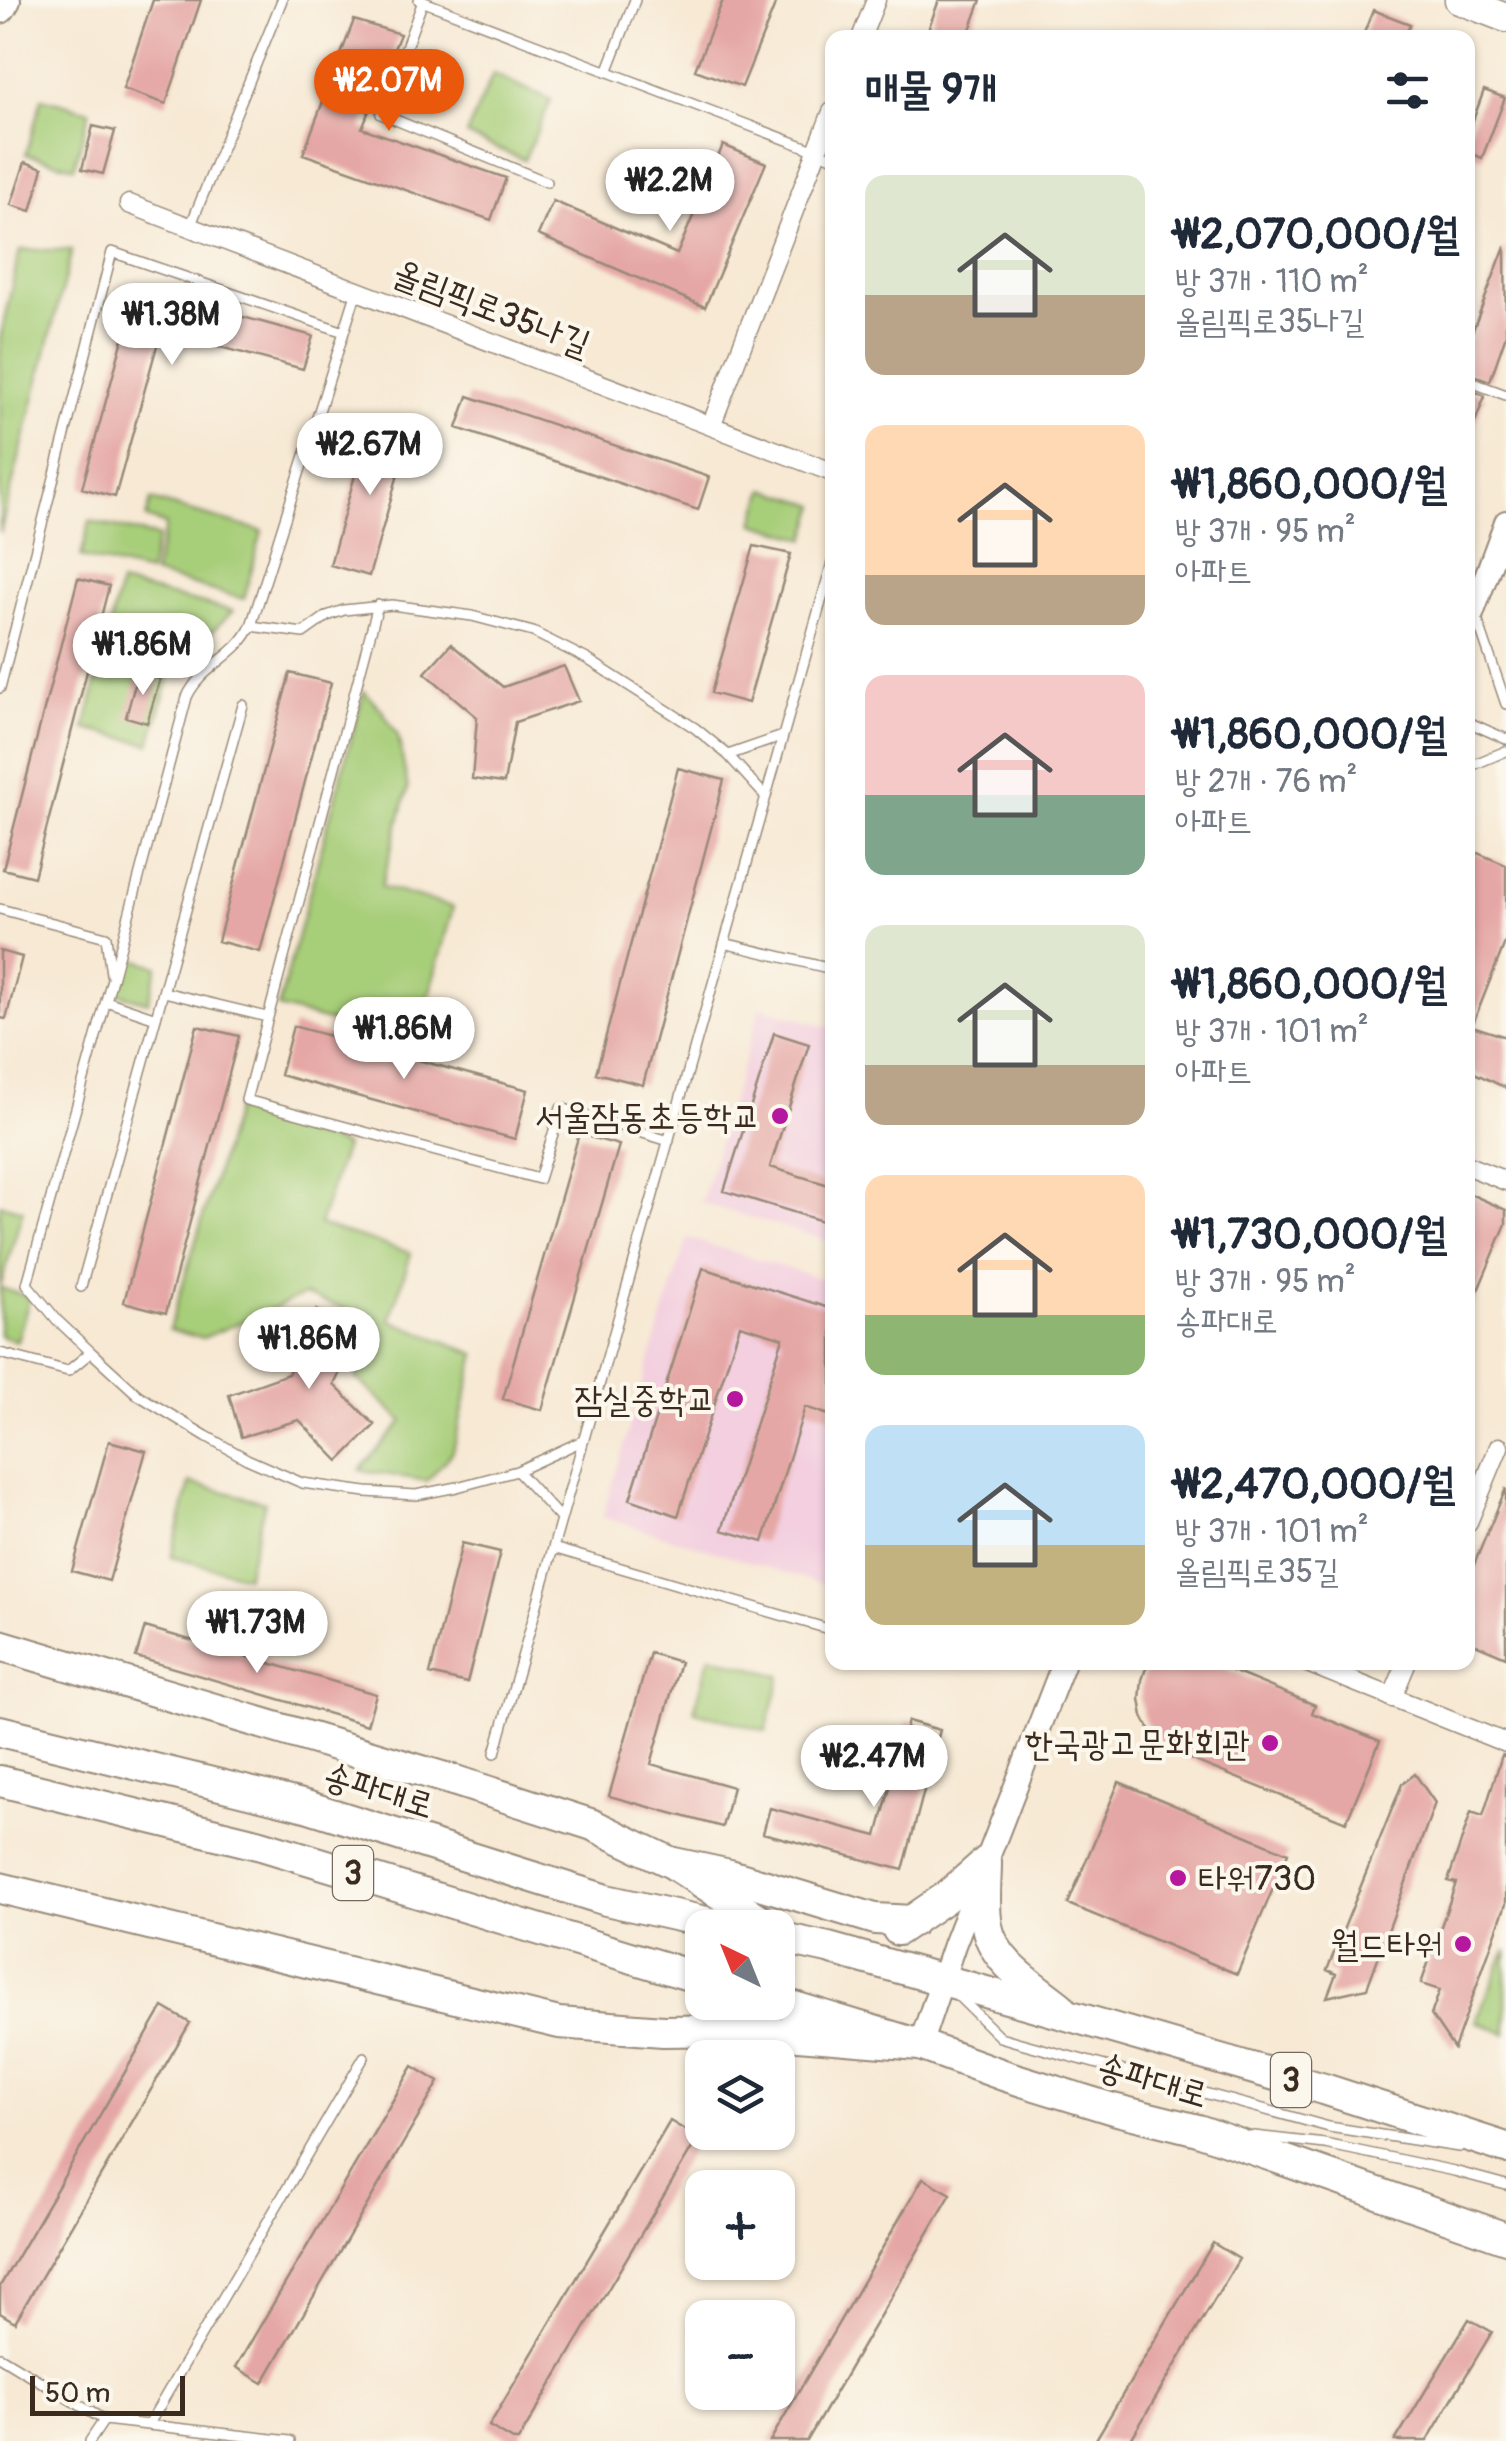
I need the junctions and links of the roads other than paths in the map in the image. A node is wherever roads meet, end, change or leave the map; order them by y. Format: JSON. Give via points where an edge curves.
{"nodes":[{"id":1,"x":5,"y":0,"type":"edge"},
{"id":2,"x":282,"y":0,"type":"edge"},
{"id":3,"x":635,"y":0,"type":"edge"},
{"id":4,"x":876,"y":0,"type":"edge"},
{"id":5,"x":1459,"y":0,"type":"edge"},
{"id":6,"x":421,"y":1,"type":"edge"},
{"id":7,"x":0,"y":8,"type":"edge"},
{"id":8,"x":1506,"y":18,"type":"edge"},
{"id":9,"x":864,"y":30,"type":"edge"},
{"id":10,"x":606,"y":72,"type":"junction"},
{"id":11,"x":825,"y":154,"type":"edge"},
{"id":12,"x":547,"y":182,"type":"dead end"},
{"id":13,"x":129,"y":204,"type":"dead end"},
{"id":14,"x":190,"y":228,"type":"junction"},
{"id":15,"x":357,"y":291,"type":"junction"},
{"id":16,"x":344,"y":332,"type":"junction"},
{"id":17,"x":1475,"y":384,"type":"edge"},
{"id":18,"x":1506,"y":396,"type":"edge"},
{"id":19,"x":710,"y":426,"type":"junction"},
{"id":20,"x":825,"y":469,"type":"edge"},
{"id":21,"x":1506,"y":522,"type":"edge"},
{"id":22,"x":825,"y":589,"type":"edge"},
{"id":23,"x":1475,"y":603,"type":"edge"},
{"id":24,"x":378,"y":606,"type":"junction"},
{"id":25,"x":250,"y":626,"type":"junction"},
{"id":26,"x":1475,"y":628,"type":"edge"},
{"id":27,"x":0,"y":688,"type":"edge"},
{"id":28,"x":1506,"y":704,"type":"edge"},
{"id":29,"x":243,"y":705,"type":"dead end"},
{"id":30,"x":1475,"y":725,"type":"edge"},
{"id":31,"x":784,"y":736,"type":"junction"},
{"id":32,"x":1506,"y":739,"type":"edge"},
{"id":33,"x":1506,"y":752,"type":"edge"},
{"id":34,"x":728,"y":755,"type":"junction"},
{"id":35,"x":1475,"y":764,"type":"edge"},
{"id":36,"x":766,"y":797,"type":"junction"},
{"id":37,"x":0,"y":909,"type":"edge"},
{"id":38,"x":724,"y":943,"type":"junction"},
{"id":39,"x":825,"y":967,"type":"edge"},
{"id":40,"x":112,"y":979,"type":"junction"},
{"id":41,"x":164,"y":992,"type":"junction"},
{"id":42,"x":106,"y":1001,"type":"junction"},
{"id":43,"x":156,"y":1018,"type":"junction"},
{"id":44,"x":266,"y":1018,"type":"junction"},
{"id":45,"x":669,"y":1141,"type":"junction"},
{"id":46,"x":1475,"y":1169,"type":"edge"},
{"id":47,"x":1506,"y":1181,"type":"edge"},
{"id":48,"x":81,"y":1286,"type":"dead end"},
{"id":49,"x":0,"y":1352,"type":"edge"},
{"id":50,"x":91,"y":1352,"type":"junction"},
{"id":51,"x":584,"y":1440,"type":"junction"},
{"id":52,"x":1500,"y":1447,"type":"dead end"},
{"id":53,"x":517,"y":1471,"type":"junction"},
{"id":54,"x":1475,"y":1506,"type":"edge"},
{"id":55,"x":561,"y":1520,"type":"junction"},
{"id":56,"x":553,"y":1548,"type":"junction"},
{"id":57,"x":825,"y":1628,"type":"edge"},
{"id":58,"x":0,"y":1645,"type":"edge"},
{"id":59,"x":1061,"y":1670,"type":"edge"},
{"id":60,"x":1324,"y":1670,"type":"edge"},
{"id":61,"x":1404,"y":1670,"type":"edge"},
{"id":62,"x":1392,"y":1698,"type":"junction"},
{"id":63,"x":0,"y":1731,"type":"edge"},
{"id":64,"x":1506,"y":1743,"type":"edge"},
{"id":65,"x":495,"y":1754,"type":"dead end"},
{"id":66,"x":0,"y":1781,"type":"edge"},
{"id":67,"x":986,"y":1862,"type":"junction"},
{"id":68,"x":672,"y":1863,"type":"junction"},
{"id":69,"x":0,"y":1888,"type":"edge"},
{"id":70,"x":744,"y":1910,"type":"edge"},
{"id":71,"x":685,"y":1917,"type":"edge"},
{"id":72,"x":913,"y":1921,"type":"junction"},
{"id":73,"x":795,"y":1938,"type":"edge"},
{"id":74,"x":828,"y":1948,"type":"junction"},
{"id":75,"x":685,"y":1974,"type":"edge"},
{"id":76,"x":942,"y":1980,"type":"junction"},
{"id":77,"x":795,"y":2007,"type":"edge"},
{"id":78,"x":1074,"y":2018,"type":"junction"},
{"id":79,"x":920,"y":2045,"type":"junction"},
{"id":80,"x":364,"y":2057,"type":"dead end"},
{"id":81,"x":1198,"y":2130,"type":"junction"},
{"id":82,"x":1506,"y":2151,"type":"edge"},
{"id":83,"x":1506,"y":2185,"type":"edge"},
{"id":84,"x":1506,"y":2238,"type":"edge"},
{"id":85,"x":0,"y":2357,"type":"edge"},
{"id":86,"x":104,"y":2420,"type":"junction"},
{"id":87,"x":149,"y":2424,"type":"junction"},
{"id":88,"x":90,"y":2441,"type":"edge"},
{"id":89,"x":290,"y":2441,"type":"edge"}],
"edges":[{"from":1,"to":7,"type":"main road"},
{"from":2,"to":14,"type":"lane"},
{"from":3,"to":10,"type":"lane"},
{"from":4,"to":9,"type":"street"},
{"from":5,"to":8,"type":"main road"},
{"from":6,"to":10,"type":"lane"},
{"from":6,"to":12,"type":"lane","via":[[382,114]]},
{"from":10,"to":11,"type":"lane"},
{"from":11,"to":19,"type":"street"},
{"from":13,"to":14,"type":"street","name":"올림픽로35나길"},
{"from":14,"to":15,"type":"street","name":"올림픽로35나길"},
{"from":15,"to":16,"type":"lane"},
{"from":15,"to":19,"type":"street","name":"올림픽로35나길"},
{"from":16,"to":25,"type":"lane"},
{"from":16,"to":27,"type":"lane","via":[[112,252]]},
{"from":17,"to":18,"type":"lane"},
{"from":19,"to":20,"type":"street","name":"올림픽로35나길"},
{"from":21,"to":23,"type":"street"},
{"from":22,"to":31,"type":"lane"},
{"from":24,"to":25,"type":"lane","via":[[327,616],[303,633]]},
{"from":24,"to":34,"type":"lane","via":[[472,616],[533,632],[632,687]]},
{"from":24,"to":44,"type":"lane"},
{"from":25,"to":40,"type":"lane","via":[[246,638],[190,690]]},
{"from":26,"to":28,"type":"lane"},
{"from":29,"to":41,"type":"lane"},
{"from":30,"to":32,"type":"lane"},
{"from":31,"to":34,"type":"lane"},
{"from":31,"to":36,"type":"lane"},
{"from":33,"to":35,"type":"lane"},
{"from":34,"to":36,"type":"lane"},
{"from":36,"to":38,"type":"lane"},
{"from":37,"to":40,"type":"lane","via":[[106,938]]},
{"from":38,"to":39,"type":"lane"},
{"from":38,"to":45,"type":"lane"},
{"from":40,"to":42,"type":"lane"},
{"from":41,"to":43,"type":"lane"},
{"from":41,"to":44,"type":"lane"},
{"from":42,"to":43,"type":"lane"},
{"from":42,"to":50,"type":"lane","via":[[27,1284]]},
{"from":43,"to":48,"type":"lane"},
{"from":44,"to":45,"type":"lane","via":[[246,1100],[539,1179],[560,1108]]},
{"from":45,"to":51,"type":"lane"},
{"from":46,"to":47,"type":"street"},
{"from":49,"to":50,"type":"lane","via":[[68,1371]]},
{"from":50,"to":53,"type":"lane","via":[[138,1395],[302,1484],[416,1495]]},
{"from":51,"to":53,"type":"lane"},
{"from":51,"to":55,"type":"lane"},
{"from":52,"to":54,"type":"street"},
{"from":53,"to":55,"type":"lane"},
{"from":55,"to":56,"type":"lane"},
{"from":56,"to":57,"type":"lane"},
{"from":56,"to":65,"type":"lane"},
{"from":58,"to":68,"type":"main road","via":[[593,1825]]},
{"from":59,"to":67,"type":"street"},
{"from":60,"to":62,"type":"street"},
{"from":61,"to":62,"type":"street"},
{"from":62,"to":64,"type":"street"},
{"from":63,"to":71,"type":"main road","name":"송파대로","number":"3","via":[[306,1806],[606,1900]]},
{"from":66,"to":75,"type":"main road","number":"3","via":[[261,1845]]},
{"from":67,"to":72,"type":"main road"},
{"from":67,"to":76,"type":"street"},
{"from":67,"to":78,"type":"main road","via":[[986,1925],[995,1949]]},
{"from":68,"to":70,"type":"main road"},
{"from":68,"to":72,"type":"main road","via":[[874,1919]]},
{"from":69,"to":79,"type":"main road","via":[[559,2024]]},
{"from":72,"to":74,"type":"main road","via":[[880,1940]]},
{"from":73,"to":74,"type":"main road","name":"송파대로","number":"3"},
{"from":74,"to":76,"type":"main road","name":"송파대로","number":"3"},
{"from":76,"to":78,"type":"main road","name":"송파대로","number":"3"},
{"from":76,"to":79,"type":"street"},
{"from":76,"to":82,"type":"lane","via":[[1000,2037],[1328,2127]]},
{"from":77,"to":79,"type":"main road","name":"송파대로","number":"3"},
{"from":78,"to":82,"type":"main road","name":"송파대로","number":"3","via":[[1324,2089]]},
{"from":79,"to":81,"type":"main road","name":"송파대로","number":"3"},
{"from":80,"to":87,"type":"lane"},
{"from":81,"to":83,"type":"lane","via":[[1325,2144]]},
{"from":81,"to":84,"type":"main road","name":"송파대로","number":"3"},
{"from":85,"to":86,"type":"lane"},
{"from":86,"to":87,"type":"lane"},
{"from":86,"to":88,"type":"lane"},
{"from":87,"to":89,"type":"lane"}]}
